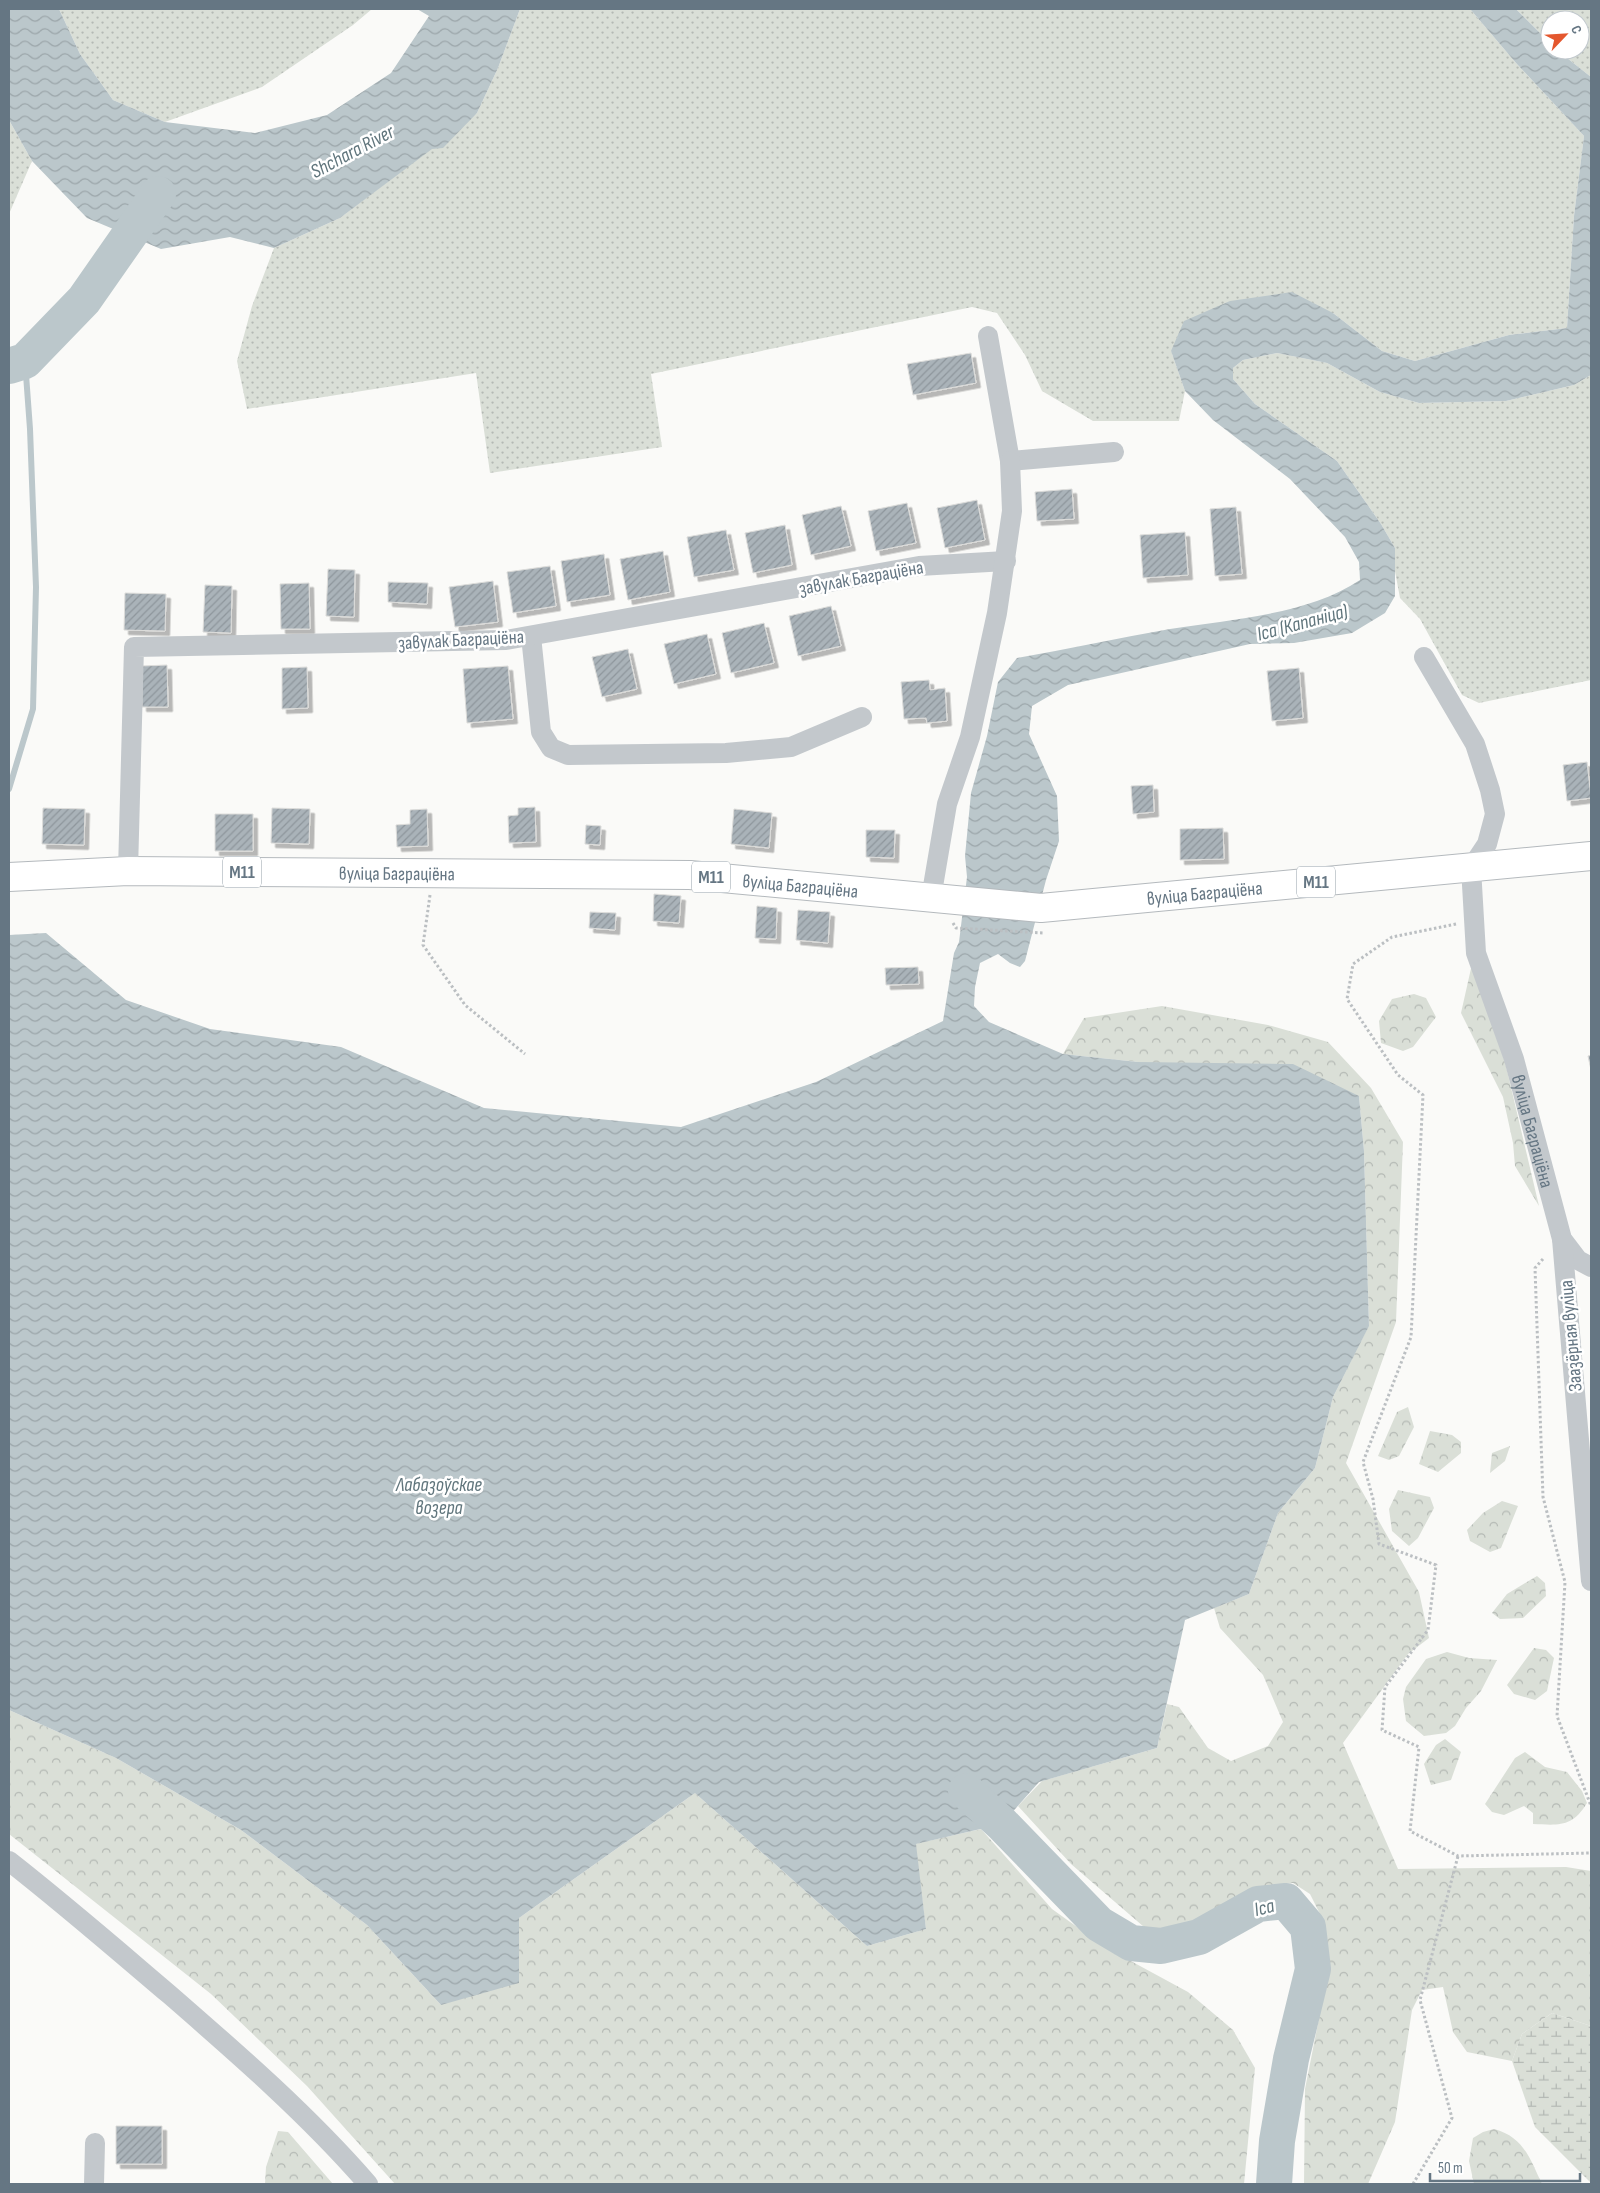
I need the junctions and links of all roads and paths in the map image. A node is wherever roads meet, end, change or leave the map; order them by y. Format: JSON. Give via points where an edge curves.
{"nodes":[{"id":1,"x":988,"y":336,"type":"dead end"},
{"id":2,"x":1114,"y":452,"type":"dead end"},
{"id":3,"x":1010,"y":461,"type":"junction"},
{"id":4,"x":1006,"y":560,"type":"junction"},
{"id":5,"x":531,"y":636,"type":"junction"},
{"id":6,"x":1424,"y":657,"type":"dead end"},
{"id":7,"x":862,"y":717,"type":"dead end"},
{"id":8,"x":1591,"y":856,"type":"edge"},
{"id":9,"x":1471,"y":868,"type":"junction"},
{"id":10,"x":128,"y":871,"type":"junction"},
{"id":11,"x":16,"y":877,"type":"edge"},
{"id":12,"x":430,"y":890,"type":"dead end"},
{"id":13,"x":930,"y":898,"type":"junction"},
{"id":14,"x":958,"y":914,"type":"junction"},
{"id":15,"x":1474,"y":921,"type":"junction"},
{"id":16,"x":1038,"y":934,"type":"dead end"},
{"id":17,"x":525,"y":1054,"type":"dead end"},
{"id":18,"x":1562,"y":1239,"type":"junction"},
{"id":19,"x":1591,"y":1267,"type":"edge"},
{"id":20,"x":1591,"y":1581,"type":"edge"},
{"id":21,"x":1591,"y":1806,"type":"edge"},
{"id":22,"x":1591,"y":1853,"type":"edge"},
{"id":23,"x":1458,"y":1856,"type":"junction"},
{"id":24,"x":9,"y":1861,"type":"edge"},
{"id":25,"x":95,"y":2143,"type":"dead end"},
{"id":26,"x":94,"y":2184,"type":"edge"},
{"id":27,"x":368,"y":2184,"type":"edge"},
{"id":28,"x":1413,"y":2184,"type":"edge"}],
"edges":[{"from":1,"to":3,"type":"street"},
{"from":2,"to":3,"type":"street"},
{"from":3,"to":4,"type":"street","via":[[1012,512]]},
{"from":4,"to":5,"type":"street","name":"завулак Баграціёна","via":[[920,566]]},
{"from":4,"to":13,"type":"street","via":[[970,737],[947,804]]},
{"from":5,"to":7,"type":"street","via":[[541,732],[551,748],[568,755],[726,752],[791,746]]},
{"from":5,"to":10,"type":"street","name":"завулак Баграціёна","via":[[506,640],[134,647]]},
{"from":6,"to":9,"type":"street","via":[[1475,744],[1490,790],[1494,814],[1487,844]]},
{"from":8,"to":9,"type":"highway","name":"вуліца Баграціёна","number":"М11"},
{"from":9,"to":14,"type":"highway","name":"вуліца Баграціёна","number":"М11"},
{"from":9,"to":15,"type":"street","name":"вуліца Баграціёна"},
{"from":10,"to":11,"type":"highway","name":"вуліца Баграціёна","number":"М11"},
{"from":10,"to":13,"type":"highway","name":"вуліца Баграціёна","number":"М11","via":[[690,875]]},
{"from":12,"to":17,"type":"path","via":[[423,945],[465,1006]]},
{"from":13,"to":14,"type":"highway","name":"вуліца Баграціёна","number":"М11"},
{"from":14,"to":16,"type":"path"},
{"from":15,"to":18,"type":"street","name":"вуліца Баграціёна","via":[[1476,953],[1514,1059]]},
{"from":15,"to":23,"type":"path","via":[[1392,937],[1353,964],[1347,1000],[1398,1076],[1423,1095],[1410,1337],[1363,1462],[1373,1498],[1379,1544],[1436,1566],[1428,1630],[1385,1687],[1382,1730],[1419,1747],[1410,1831]]},
{"from":18,"to":19,"type":"street","name":"вуліца Баграціёна","via":[[1578,1260]]},
{"from":18,"to":20,"type":"street","name":"Заазёрная вуліца"},
{"from":18,"to":21,"type":"path","via":[[1535,1268],[1543,1497],[1565,1582],[1557,1716]]},
{"from":22,"to":23,"type":"path"},
{"from":23,"to":28,"type":"path","via":[[1420,2000],[1452,2118]]},
{"from":24,"to":27,"type":"street","via":[[238,2054],[333,2143]]},
{"from":25,"to":26,"type":"street"}]}
